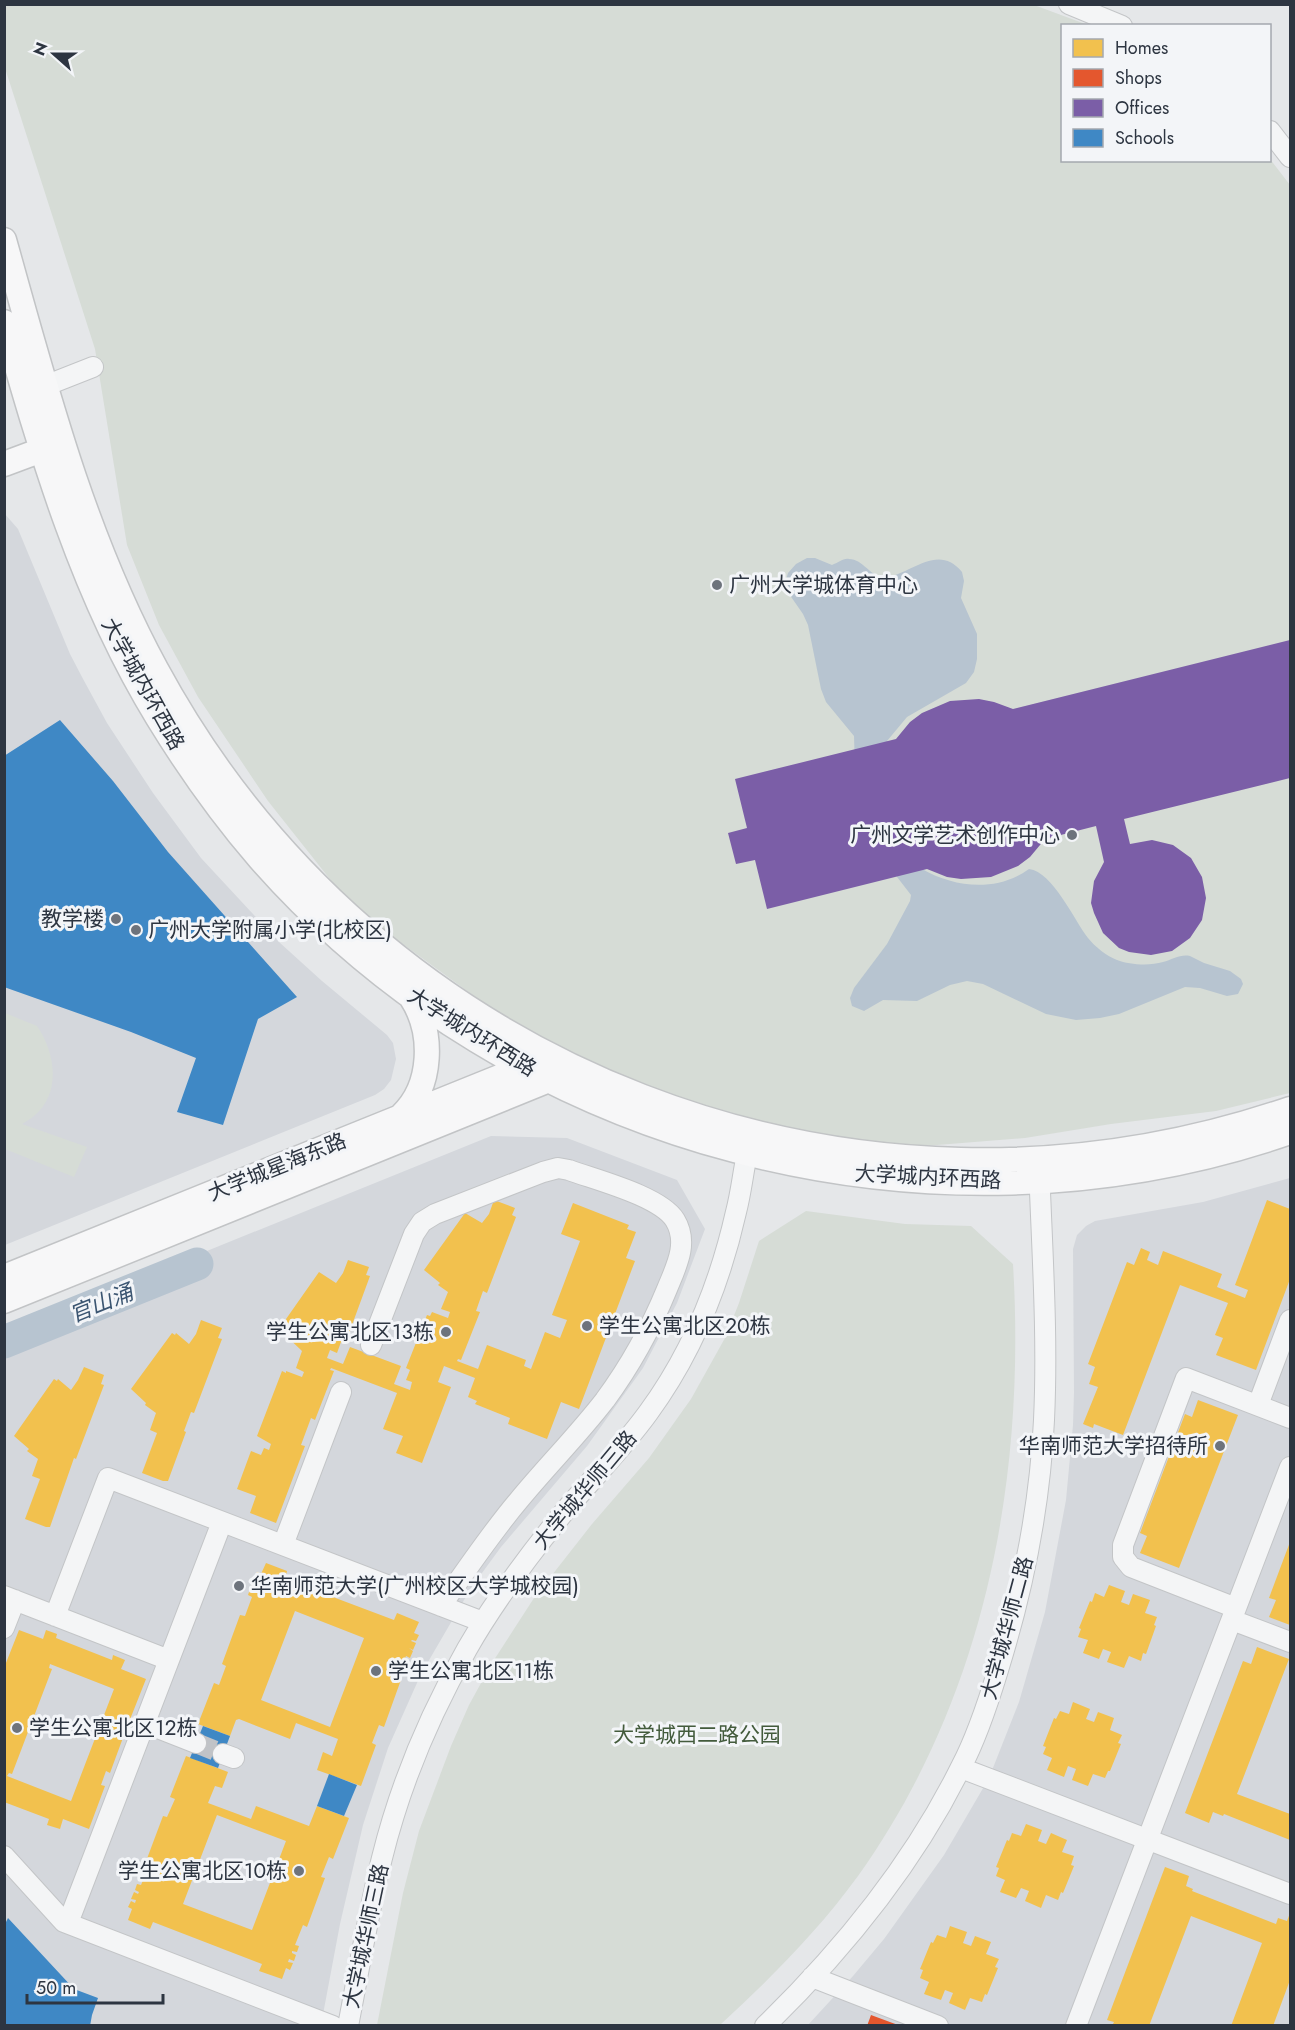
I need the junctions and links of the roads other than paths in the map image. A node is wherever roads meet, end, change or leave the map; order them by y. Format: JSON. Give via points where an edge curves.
{"nodes":[{"id":1,"x":1069,"y":4,"type":"edge"},
{"id":2,"x":1117,"y":24,"type":"edge"},
{"id":3,"x":1271,"y":133,"type":"edge"},
{"id":4,"x":1290,"y":157,"type":"edge"},
{"id":5,"x":4,"y":240,"type":"edge"},
{"id":6,"x":13,"y":336,"type":"edge"},
{"id":7,"x":93,"y":367,"type":"dead end"},
{"id":8,"x":35,"y":390,"type":"junction"},
{"id":9,"x":51,"y":446,"type":"junction"},
{"id":10,"x":4,"y":464,"type":"edge"},
{"id":11,"x":409,"y":995,"type":"junction"},
{"id":12,"x":550,"y":1056,"type":"junction"},
{"id":13,"x":524,"y":1067,"type":"junction"},
{"id":14,"x":549,"y":1080,"type":"junction"},
{"id":15,"x":1290,"y":1109,"type":"edge"},
{"id":16,"x":401,"y":1117,"type":"junction"},
{"id":17,"x":1290,"y":1132,"type":"edge"},
{"id":18,"x":747,"y":1154,"type":"junction"},
{"id":19,"x":1039,"y":1170,"type":"junction"},
{"id":20,"x":4,"y":1277,"type":"edge"},
{"id":21,"x":4,"y":1301,"type":"edge"},
{"id":22,"x":1290,"y":1320,"type":"edge"},
{"id":23,"x":371,"y":1345,"type":"dead end"},
{"id":24,"x":341,"y":1392,"type":"dead end"},
{"id":25,"x":1258,"y":1405,"type":"junction"},
{"id":26,"x":1290,"y":1418,"type":"edge"},
{"id":27,"x":1290,"y":1467,"type":"edge"},
{"id":28,"x":222,"y":1521,"type":"junction"},
{"id":29,"x":283,"y":1545,"type":"junction"},
{"id":30,"x":10,"y":1598,"type":"edge"},
{"id":31,"x":441,"y":1606,"type":"junction"},
{"id":32,"x":1234,"y":1614,"type":"junction"},
{"id":33,"x":55,"y":1616,"type":"junction"},
{"id":34,"x":483,"y":1622,"type":"junction"},
{"id":35,"x":4,"y":1628,"type":"edge"},
{"id":36,"x":1290,"y":1642,"type":"edge"},
{"id":37,"x":169,"y":1660,"type":"junction"},
{"id":38,"x":145,"y":1724,"type":"junction"},
{"id":39,"x":196,"y":1743,"type":"tunnel mouth"},
{"id":40,"x":961,"y":1768,"type":"junction"},
{"id":41,"x":1147,"y":1839,"type":"junction"},
{"id":42,"x":4,"y":1856,"type":"edge"},
{"id":43,"x":1290,"y":1894,"type":"edge"},
{"id":44,"x":68,"y":1923,"type":"junction"},
{"id":45,"x":812,"y":1977,"type":"junction"},
{"id":46,"x":333,"y":2025,"type":"edge"},
{"id":47,"x":348,"y":2025,"type":"edge"},
{"id":48,"x":765,"y":2025,"type":"edge"},
{"id":49,"x":938,"y":2025,"type":"edge"},
{"id":50,"x":1076,"y":2025,"type":"edge"}],
"edges":[{"from":1,"to":2,"type":"street"},
{"from":3,"to":4,"type":"street"},
{"from":5,"to":6,"type":"main road","name":"大学城内环西路"},
{"from":6,"to":8,"type":"main road","name":"大学城内环西路"},
{"from":7,"to":8,"type":"street"},
{"from":8,"to":9,"type":"main road","name":"大学城内环西路"},
{"from":9,"to":10,"type":"main road"},
{"from":9,"to":11,"type":"main road","name":"大学城内环西路","via":[[68,528],[119,647],[187,762],[231,825],[291,893]]},
{"from":9,"to":12,"type":"main road","name":"大学城内环西路","via":[[139,637],[177,706],[249,812],[307,878],[386,949],[454,999]]},
{"from":11,"to":13,"type":"main road","name":"大学城内环西路"},
{"from":11,"to":16,"type":"main road","via":[[425,1030],[426,1066],[417,1098]]},
{"from":12,"to":13,"type":"main road","name":"大学城星海东路"},
{"from":12,"to":19,"type":"main road","name":"大学城内环西路","via":[[595,1079],[671,1108],[802,1144],[904,1158],[978,1160]]},
{"from":13,"to":14,"type":"main road","name":"大学城内环西路"},
{"from":13,"to":16,"type":"main road","name":"大学城星海东路"},
{"from":14,"to":18,"type":"main road","name":"大学城内环西路","via":[[655,1126]]},
{"from":14,"to":21,"type":"main road","name":"大学城星海东路"},
{"from":15,"to":19,"type":"main road","name":"大学城内环西路","via":[[1180,1140],[1087,1155]]},
{"from":16,"to":20,"type":"main road","name":"大学城星海东路"},
{"from":17,"to":19,"type":"main road","name":"大学城内环西路","via":[[1184,1162],[1100,1176]]},
{"from":18,"to":19,"type":"main road","name":"大学城内环西路","via":[[902,1180],[947,1182]]},
{"from":18,"to":34,"type":"street","name":"大学城华师三路","via":[[713,1293],[667,1384],[627,1440],[539,1543]]},
{"from":19,"to":40,"type":"street","name":"大学城华师二路","via":[[1045,1359],[1037,1496],[1009,1635]]},
{"from":22,"to":25,"type":"street"},
{"from":23,"to":31,"type":"street","via":[[422,1222],[543,1172],[570,1170],[655,1202],[669,1213],[678,1228],[678,1262],[657,1313],[629,1364],[594,1413],[496,1529]]},
{"from":24,"to":29,"type":"street"},
{"from":25,"to":26,"type":"street"},
{"from":25,"to":32,"type":"street","via":[[1186,1378],[1122,1549],[1131,1567]]},
{"from":27,"to":32,"type":"street"},
{"from":28,"to":29,"type":"street"},
{"from":28,"to":33,"type":"street","via":[[108,1478]]},
{"from":28,"to":37,"type":"street"},
{"from":29,"to":31,"type":"street"},
{"from":30,"to":33,"type":"street"},
{"from":30,"to":35,"type":"street"},
{"from":31,"to":34,"type":"street"},
{"from":32,"to":36,"type":"street"},
{"from":32,"to":41,"type":"street"},
{"from":33,"to":37,"type":"street"},
{"from":34,"to":47,"type":"street","name":"大学城华师三路","via":[[424,1734],[392,1822]]},
{"from":37,"to":38,"type":"street"},
{"from":38,"to":39,"type":"street"},
{"from":38,"to":44,"type":"street"},
{"from":40,"to":41,"type":"street"},
{"from":40,"to":45,"type":"street","name":"大学城华师二路","via":[[897,1873]]},
{"from":41,"to":43,"type":"street"},
{"from":41,"to":50,"type":"street"},
{"from":42,"to":44,"type":"street"},
{"from":44,"to":46,"type":"street"},
{"from":45,"to":48,"type":"street","name":"大学城华师二路"},
{"from":45,"to":49,"type":"street"}]}
